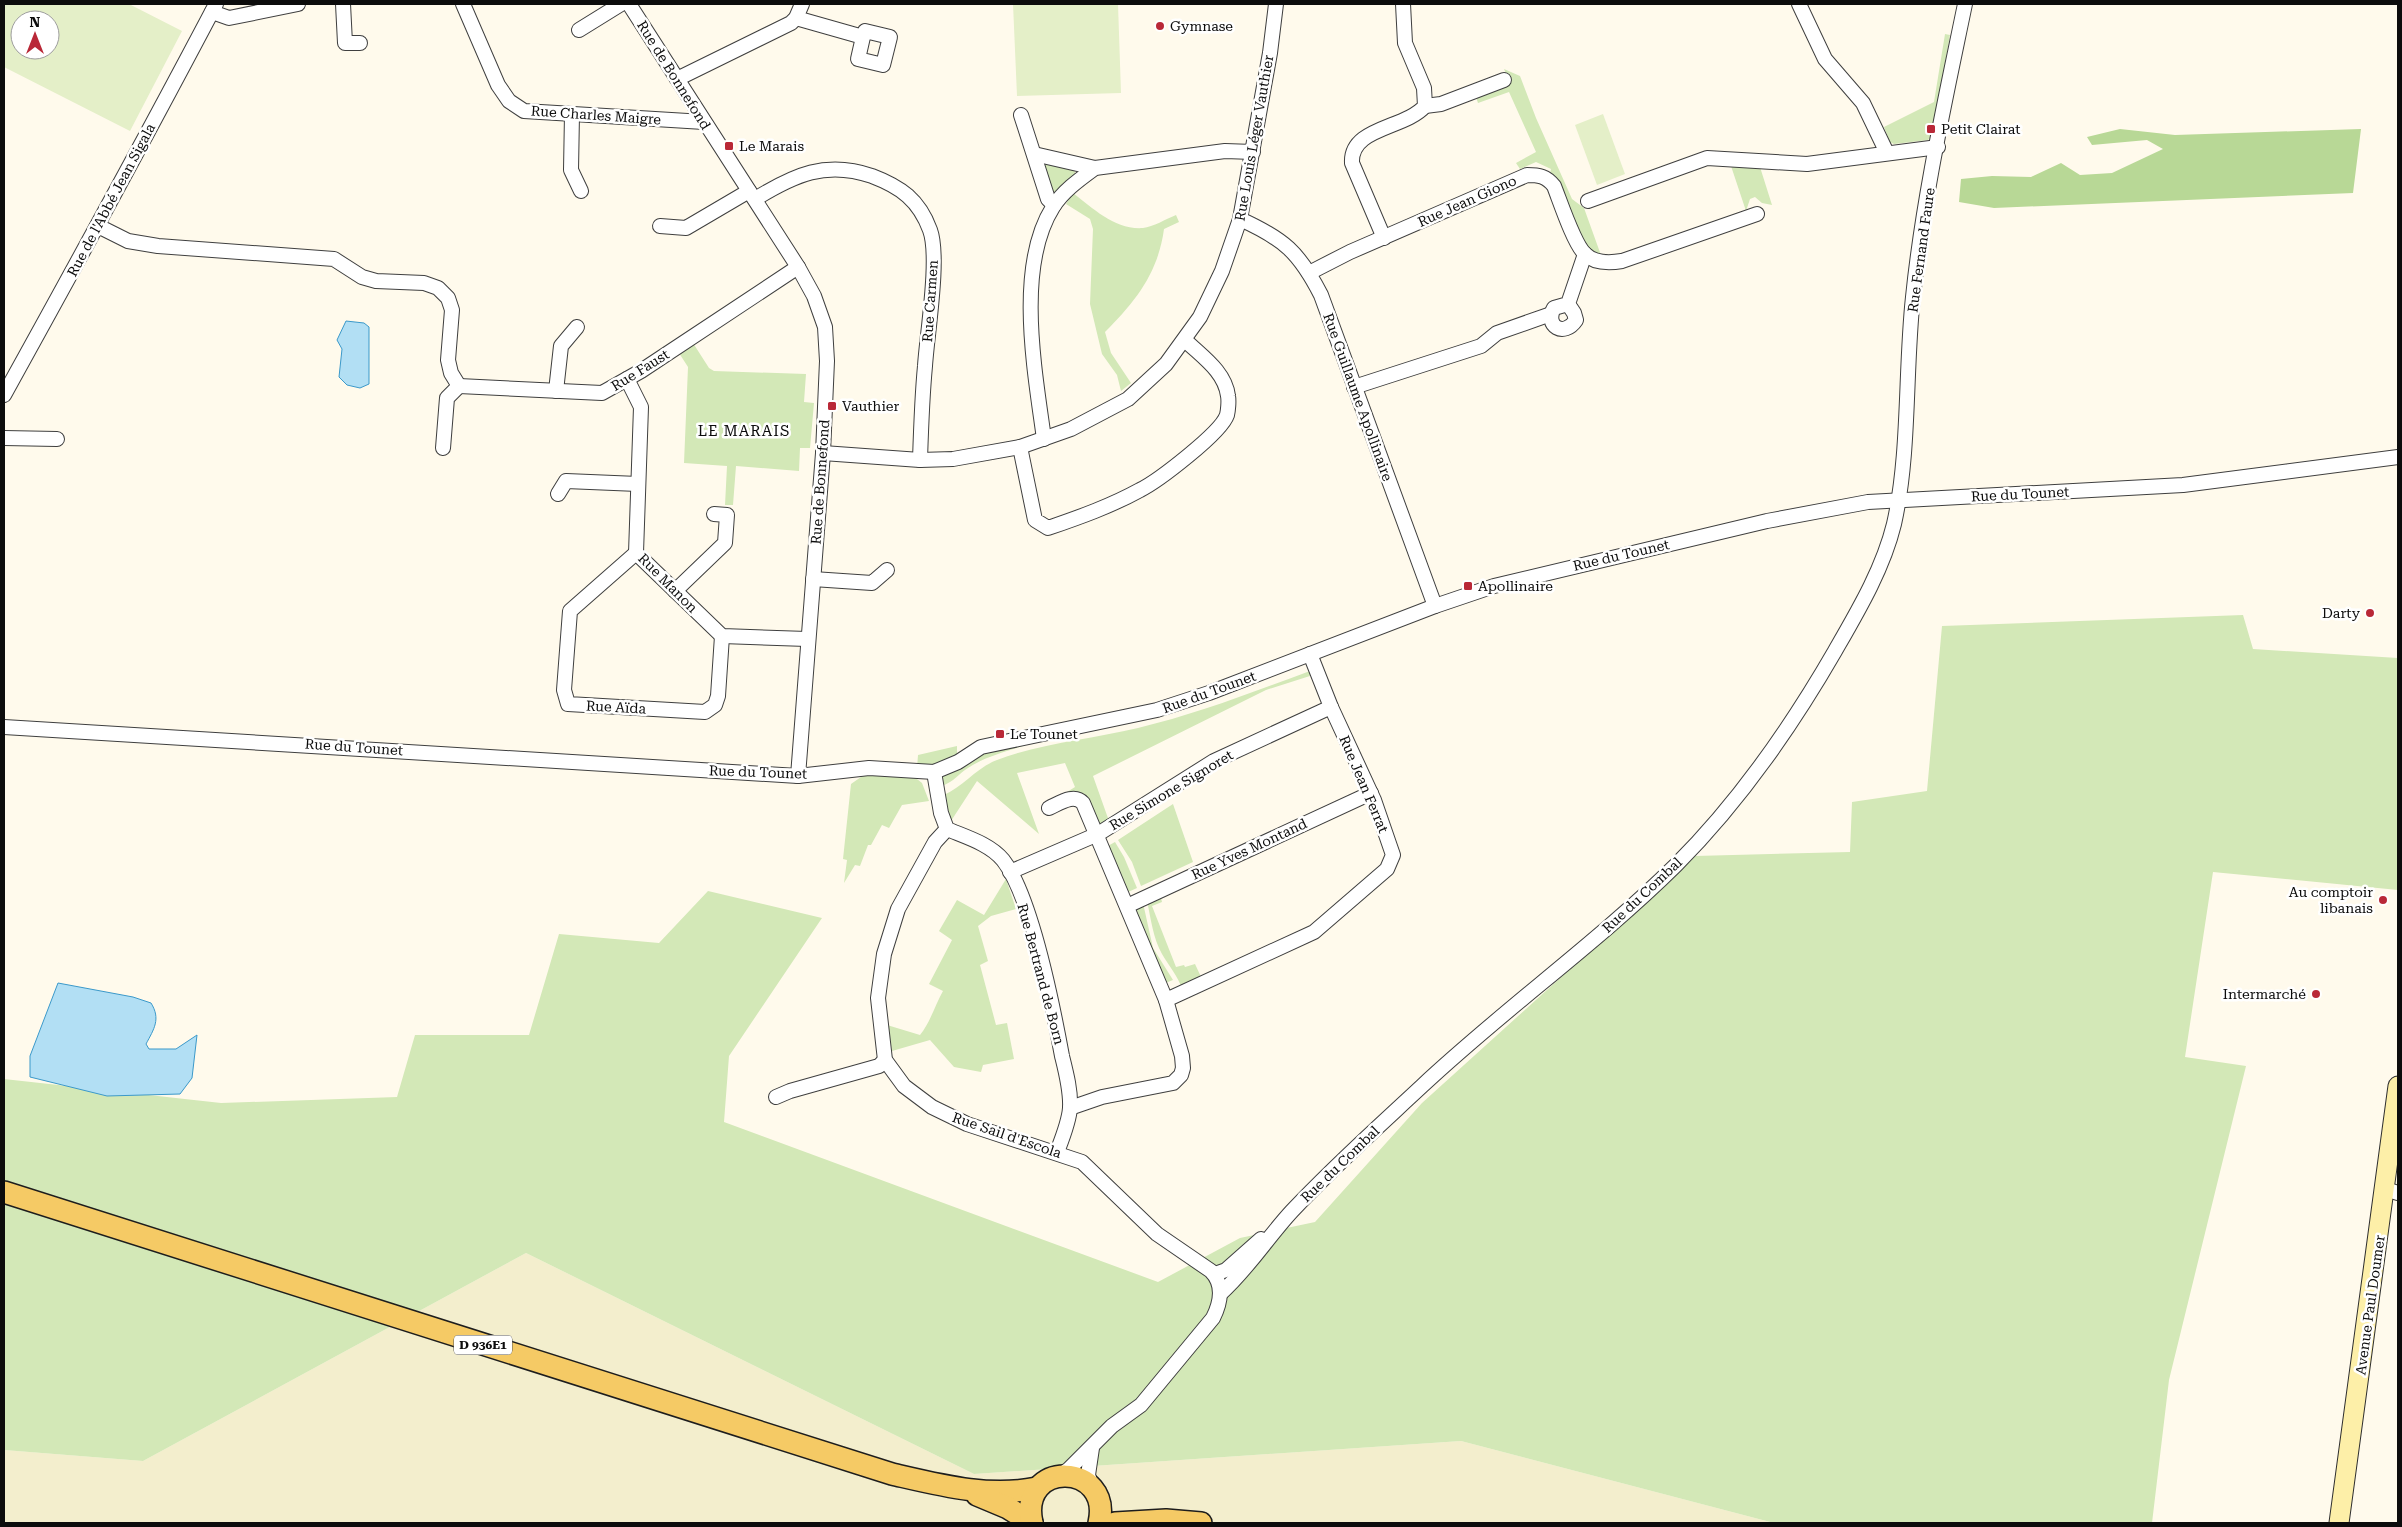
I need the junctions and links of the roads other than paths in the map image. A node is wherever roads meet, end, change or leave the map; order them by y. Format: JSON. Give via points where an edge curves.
{"nodes":[{"id":1,"x":293,"y":4,"type":"edge"},
{"id":2,"x":343,"y":4,"type":"edge"},
{"id":3,"x":463,"y":4,"type":"edge"},
{"id":4,"x":621,"y":4,"type":"edge"},
{"id":5,"x":629,"y":4,"type":"edge"},
{"id":6,"x":802,"y":4,"type":"edge"},
{"id":7,"x":1276,"y":4,"type":"edge"},
{"id":8,"x":1403,"y":4,"type":"edge"},
{"id":9,"x":1799,"y":4,"type":"edge"},
{"id":10,"x":1965,"y":4,"type":"edge"},
{"id":11,"x":214,"y":8,"type":"edge"},
{"id":12,"x":796,"y":18,"type":"junction"},
{"id":13,"x":579,"y":30,"type":"dead end"},
{"id":14,"x":864,"y":37,"type":"dead end"},
{"id":15,"x":360,"y":42,"type":"dead end"},
{"id":16,"x":677,"y":79,"type":"junction"},
{"id":17,"x":1504,"y":80,"type":"dead end"},
{"id":18,"x":1426,"y":106,"type":"junction"},
{"id":19,"x":572,"y":114,"type":"junction"},
{"id":20,"x":1021,"y":115,"type":"dead end"},
{"id":21,"x":704,"y":122,"type":"junction"},
{"id":22,"x":1938,"y":147,"type":"junction"},
{"id":23,"x":1253,"y":152,"type":"junction"},
{"id":24,"x":1888,"y":153,"type":"junction"},
{"id":25,"x":1034,"y":154,"type":"junction"},
{"id":26,"x":1095,"y":168,"type":"junction"},
{"id":27,"x":581,"y":191,"type":"dead end"},
{"id":28,"x":752,"y":195,"type":"junction"},
{"id":29,"x":1588,"y":201,"type":"dead end"},
{"id":30,"x":1054,"y":205,"type":"junction"},
{"id":31,"x":1757,"y":214,"type":"dead end"},
{"id":32,"x":1240,"y":219,"type":"junction"},
{"id":33,"x":98,"y":226,"type":"junction"},
{"id":34,"x":660,"y":226,"type":"dead end"},
{"id":35,"x":1384,"y":238,"type":"junction"},
{"id":36,"x":1585,"y":254,"type":"junction"},
{"id":37,"x":798,"y":267,"type":"junction"},
{"id":38,"x":1310,"y":273,"type":"junction"},
{"id":39,"x":1568,"y":304,"type":"junction"},
{"id":40,"x":1551,"y":314,"type":"junction"},
{"id":41,"x":577,"y":326,"type":"dead end"},
{"id":42,"x":1185,"y":340,"type":"junction"},
{"id":43,"x":627,"y":379,"type":"junction"},
{"id":44,"x":459,"y":386,"type":"junction"},
{"id":45,"x":1354,"y":387,"type":"junction"},
{"id":46,"x":556,"y":392,"type":"junction"},
{"id":47,"x":4,"y":395,"type":"edge"},
{"id":48,"x":4,"y":438,"type":"edge"},
{"id":49,"x":57,"y":439,"type":"dead end"},
{"id":50,"x":1044,"y":439,"type":"junction"},
{"id":51,"x":1020,"y":447,"type":"junction"},
{"id":52,"x":443,"y":448,"type":"dead end"},
{"id":53,"x":823,"y":453,"type":"junction"},
{"id":54,"x":2398,"y":457,"type":"edge"},
{"id":55,"x":920,"y":460,"type":"junction"},
{"id":56,"x":638,"y":484,"type":"junction"},
{"id":57,"x":558,"y":494,"type":"dead end"},
{"id":58,"x":1897,"y":500,"type":"junction"},
{"id":59,"x":714,"y":514,"type":"dead end"},
{"id":60,"x":636,"y":553,"type":"junction"},
{"id":61,"x":887,"y":570,"type":"dead end"},
{"id":62,"x":813,"y":579,"type":"junction"},
{"id":63,"x":675,"y":591,"type":"junction"},
{"id":64,"x":1435,"y":606,"type":"junction"},
{"id":65,"x":722,"y":636,"type":"junction"},
{"id":66,"x":807,"y":639,"type":"junction"},
{"id":67,"x":1310,"y":654,"type":"junction"},
{"id":68,"x":1331,"y":707,"type":"junction"},
{"id":69,"x":4,"y":727,"type":"edge"},
{"id":70,"x":934,"y":772,"type":"junction"},
{"id":71,"x":798,"y":776,"type":"junction"},
{"id":72,"x":1371,"y":793,"type":"junction"},
{"id":73,"x":1049,"y":808,"type":"dead end"},
{"id":74,"x":947,"y":829,"type":"junction"},
{"id":75,"x":1098,"y":834,"type":"junction"},
{"id":76,"x":1010,"y":872,"type":"junction"},
{"id":77,"x":1127,"y":906,"type":"junction"},
{"id":78,"x":1166,"y":1000,"type":"junction"},
{"id":79,"x":886,"y":1060,"type":"junction"},
{"id":80,"x":2398,"y":1086,"type":"edge"},
{"id":81,"x":776,"y":1097,"type":"dead end"},
{"id":82,"x":1070,"y":1108,"type":"junction"},
{"id":83,"x":1057,"y":1152,"type":"junction"},
{"id":84,"x":2392,"y":1191,"type":"edge"},
{"id":85,"x":4,"y":1192,"type":"edge"},
{"id":86,"x":1288,"y":1216,"type":"junction"},
{"id":87,"x":1215,"y":1274,"type":"junction"},
{"id":88,"x":1220,"y":1294,"type":"junction"},
{"id":89,"x":1092,"y":1448,"type":"junction"},
{"id":90,"x":1058,"y":1476,"type":"junction"},
{"id":91,"x":1037,"y":1488,"type":"junction"},
{"id":92,"x":965,"y":1489,"type":"junction"},
{"id":93,"x":1095,"y":1492,"type":"junction"},
{"id":94,"x":1166,"y":1520,"type":"junction"},
{"id":95,"x":1032,"y":1523,"type":"edge"},
{"id":96,"x":1099,"y":1523,"type":"edge"},
{"id":97,"x":1115,"y":1523,"type":"edge"},
{"id":98,"x":1201,"y":1523,"type":"edge"},
{"id":99,"x":2340,"y":1523,"type":"edge"}],
"edges":[{"from":1,"to":11,"type":"street","via":[[229,18]]},
{"from":2,"to":15,"type":"street","via":[[346,43]]},
{"from":3,"to":19,"type":"street","name":"Rue Charles Maigre","via":[[498,85],[509,101],[524,111]]},
{"from":4,"to":13,"type":"street"},
{"from":5,"to":16,"type":"street","name":"Rue de Bonnefond"},
{"from":6,"to":12,"type":"street"},
{"from":7,"to":23,"type":"street","name":"Rue Louis Léger Vauthier"},
{"from":8,"to":18,"type":"street","via":[[1405,44],[1424,88]]},
{"from":9,"to":24,"type":"street","via":[[1825,60],[1863,103]]},
{"from":10,"to":22,"type":"street","name":"Rue Fernand Faure"},
{"from":11,"to":33,"type":"street","name":"Rue de l'Abbé Jean Sigala"},
{"from":12,"to":14,"type":"street"},
{"from":12,"to":16,"type":"street"},
{"from":16,"to":21,"type":"street","name":"Rue de Bonnefond"},
{"from":17,"to":18,"type":"street","via":[[1441,104]]},
{"from":18,"to":35,"type":"street","via":[[1412,118],[1366,137],[1352,152],[1352,164]]},
{"from":19,"to":21,"type":"street","name":"Rue Charles Maigre"},
{"from":19,"to":27,"type":"street","via":[[571,170]]},
{"from":20,"to":25,"type":"street"},
{"from":21,"to":28,"type":"street","name":"Rue de Bonnefond"},
{"from":22,"to":24,"type":"street"},
{"from":22,"to":58,"type":"street","name":"Rue Fernand Faure","via":[[1913,299]]},
{"from":23,"to":26,"type":"street","via":[[1225,151]]},
{"from":23,"to":32,"type":"street","name":"Rue Louis Léger Vauthier"},
{"from":24,"to":29,"type":"street","via":[[1806,164],[1707,158]]},
{"from":25,"to":26,"type":"street"},
{"from":25,"to":30,"type":"street","via":[[1048,199]]},
{"from":26,"to":30,"type":"street"},
{"from":28,"to":34,"type":"street","name":"Rue Carmen","via":[[686,228]]},
{"from":28,"to":37,"type":"street","name":"Rue de Bonnefond"},
{"from":28,"to":55,"type":"street","name":"Rue Carmen","via":[[826,168],[852,169],[904,191],[921,211],[931,232],[934,260],[924,367]]},
{"from":30,"to":50,"type":"street","via":[[1040,234],[1031,316],[1031,345]]},
{"from":31,"to":36,"type":"street","via":[[1622,261],[1597,261]]},
{"from":32,"to":38,"type":"street","name":"Rue Guillaume Apollinaire","via":[[1274,235]]},
{"from":32,"to":42,"type":"street","name":"Rue Louis Léger Vauthier","via":[[1222,271]]},
{"from":33,"to":44,"type":"street","via":[[128,241],[158,246],[334,259],[362,277],[376,281],[424,283],[438,288],[448,298],[452,310],[448,360]]},
{"from":33,"to":47,"type":"street","name":"Rue de l'Abbé Jean Sigala"},
{"from":35,"to":36,"type":"street","name":"Rue Jean Giono","via":[[1516,179],[1540,175],[1554,186]]},
{"from":35,"to":38,"type":"street","name":"Rue Jean Giono","via":[[1323,264]]},
{"from":36,"to":39,"type":"street"},
{"from":37,"to":43,"type":"street","name":"Rue Faust"},
{"from":37,"to":53,"type":"street","name":"Rue de Bonnefond","via":[[814,296],[825,327],[827,361]]},
{"from":38,"to":45,"type":"street","name":"Rue Guillaume Apollinaire"},
{"from":39,"to":40,"type":"street","via":[[1554,308]]},
{"from":39,"to":40,"type":"street","via":[[1576,320],[1568,329],[1555,328]]},
{"from":40,"to":45,"type":"street","via":[[1497,333],[1481,346]]},
{"from":41,"to":46,"type":"street","via":[[561,346]]},
{"from":42,"to":50,"type":"street","name":"Rue Louis Léger Vauthier","via":[[1166,364],[1128,399],[1071,429]]},
{"from":42,"to":51,"type":"street","via":[[1217,370],[1224,381],[1228,397],[1227,416],[1217,430],[1143,489],[1098,511],[1048,528],[1035,520]]},
{"from":43,"to":46,"type":"street","name":"Rue Faust","via":[[602,393]]},
{"from":43,"to":56,"type":"street","name":"Rue Manon","via":[[641,407]]},
{"from":44,"to":46,"type":"street","name":"Rue Faust"},
{"from":44,"to":52,"type":"street","via":[[447,398]]},
{"from":45,"to":64,"type":"street","name":"Rue Guillaume Apollinaire"},
{"from":48,"to":49,"type":"street"},
{"from":50,"to":51,"type":"street","name":"Rue Louis Léger Vauthier"},
{"from":51,"to":55,"type":"street","name":"Rue Louis Léger Vauthier","via":[[953,459]]},
{"from":53,"to":55,"type":"street","name":"Rue Louis Léger Vauthier"},
{"from":53,"to":62,"type":"street","name":"Rue de Bonnefond"},
{"from":54,"to":58,"type":"street","name":"Rue du Tounet","via":[[2183,485]]},
{"from":56,"to":57,"type":"street","via":[[566,481]]},
{"from":56,"to":60,"type":"street","name":"Rue Manon"},
{"from":58,"to":64,"type":"street","name":"Rue du Tounet","via":[[1861,503],[1767,521],[1564,568],[1494,586]]},
{"from":58,"to":86,"type":"street","name":"Rue du Combal","via":[[1894,524],[1861,606],[1801,710],[1774,750],[1721,815],[1677,863],[1615,922],[1450,1060],[1326,1175]]},
{"from":59,"to":63,"type":"street","via":[[727,515],[725,543]]},
{"from":60,"to":63,"type":"street","name":"Rue Manon"},
{"from":60,"to":65,"type":"street","name":"Rue Aïda","via":[[570,611],[564,690],[568,704],[705,712],[714,705],[718,696]]},
{"from":61,"to":62,"type":"street","via":[[872,584]]},
{"from":62,"to":66,"type":"street","name":"Rue de Bonnefond"},
{"from":63,"to":65,"type":"street","name":"Rue Manon"},
{"from":64,"to":67,"type":"street","name":"Rue du Tounet"},
{"from":65,"to":66,"type":"street"},
{"from":66,"to":71,"type":"street","name":"Rue de Bonnefond"},
{"from":67,"to":68,"type":"street","name":"Rue Jean Ferrat"},
{"from":67,"to":70,"type":"street","name":"Rue du Tounet","via":[[1157,710],[981,747]]},
{"from":68,"to":72,"type":"street","name":"Rue Jean Ferrat"},
{"from":68,"to":75,"type":"street","name":"Rue Simone Signoret","via":[[1214,761]]},
{"from":69,"to":71,"type":"street","name":"Rue du Tounet"},
{"from":70,"to":71,"type":"street","name":"Rue du Tounet","via":[[869,768]]},
{"from":70,"to":74,"type":"street"},
{"from":72,"to":77,"type":"street","name":"Rue Yves Montand"},
{"from":72,"to":78,"type":"street","name":"Rue Jean Ferrat","via":[[1393,855],[1387,869],[1314,932]]},
{"from":73,"to":75,"type":"street","via":[[1078,798]]},
{"from":74,"to":76,"type":"street","name":"Rue Bertrand de Born","via":[[979,842],[1002,859]]},
{"from":74,"to":79,"type":"street","name":"Rue Sail d'Escola","via":[[935,842],[898,909],[884,954],[878,998]]},
{"from":75,"to":76,"type":"street","name":"Rue Simone Signoret"},
{"from":75,"to":77,"type":"street"},
{"from":76,"to":82,"type":"street","name":"Rue Bertrand de Born","via":[[1026,908],[1040,959],[1056,1022]]},
{"from":77,"to":78,"type":"street"},
{"from":78,"to":82,"type":"street","via":[[1182,1056],[1181,1075],[1173,1083],[1102,1097]]},
{"from":79,"to":81,"type":"street","via":[[879,1066]]},
{"from":79,"to":83,"type":"street","name":"Rue Sail d'Escola","via":[[904,1086],[932,1107],[967,1124]]},
{"from":80,"to":84,"type":"main road","name":"Avenue Paul Doumer"},
{"from":82,"to":83,"type":"street","name":"Rue Bertrand de Born"},
{"from":83,"to":87,"type":"street","name":"Rue Sail d'Escola","via":[[1082,1162],[1158,1234]]},
{"from":84,"to":99,"type":"main road","name":"Avenue Paul Doumer"},
{"from":85,"to":92,"type":"main road","number":"D 936E1","via":[[804,1448],[892,1474]]},
{"from":86,"to":87,"type":"street","name":"Rue du Combal","via":[[1226,1270]]},
{"from":86,"to":88,"type":"street","name":"Rue du Combal","via":[[1238,1278]]},
{"from":87,"to":88,"type":"street"},
{"from":88,"to":89,"type":"street","via":[[1213,1318],[1156,1390],[1141,1406],[1112,1426]]},
{"from":89,"to":90,"type":"street"},
{"from":89,"to":93,"type":"street","via":[[1088,1475]]},
{"from":90,"to":91,"type":"main road"},
{"from":90,"to":93,"type":"main road","via":[[1071,1475]]},
{"from":91,"to":92,"type":"main road","number":"D 936E1","via":[[1011,1492]]},
{"from":91,"to":95,"type":"main road","via":[[1029,1511]]},
{"from":92,"to":95,"type":"main road","number":"D 936E1","via":[[1008,1508]]},
{"from":93,"to":94,"type":"main road","via":[[1106,1503]]},
{"from":93,"to":96,"type":"main road","via":[[1100,1505]]},
{"from":94,"to":97,"type":"main road"},
{"from":94,"to":98,"type":"main road"}]}
